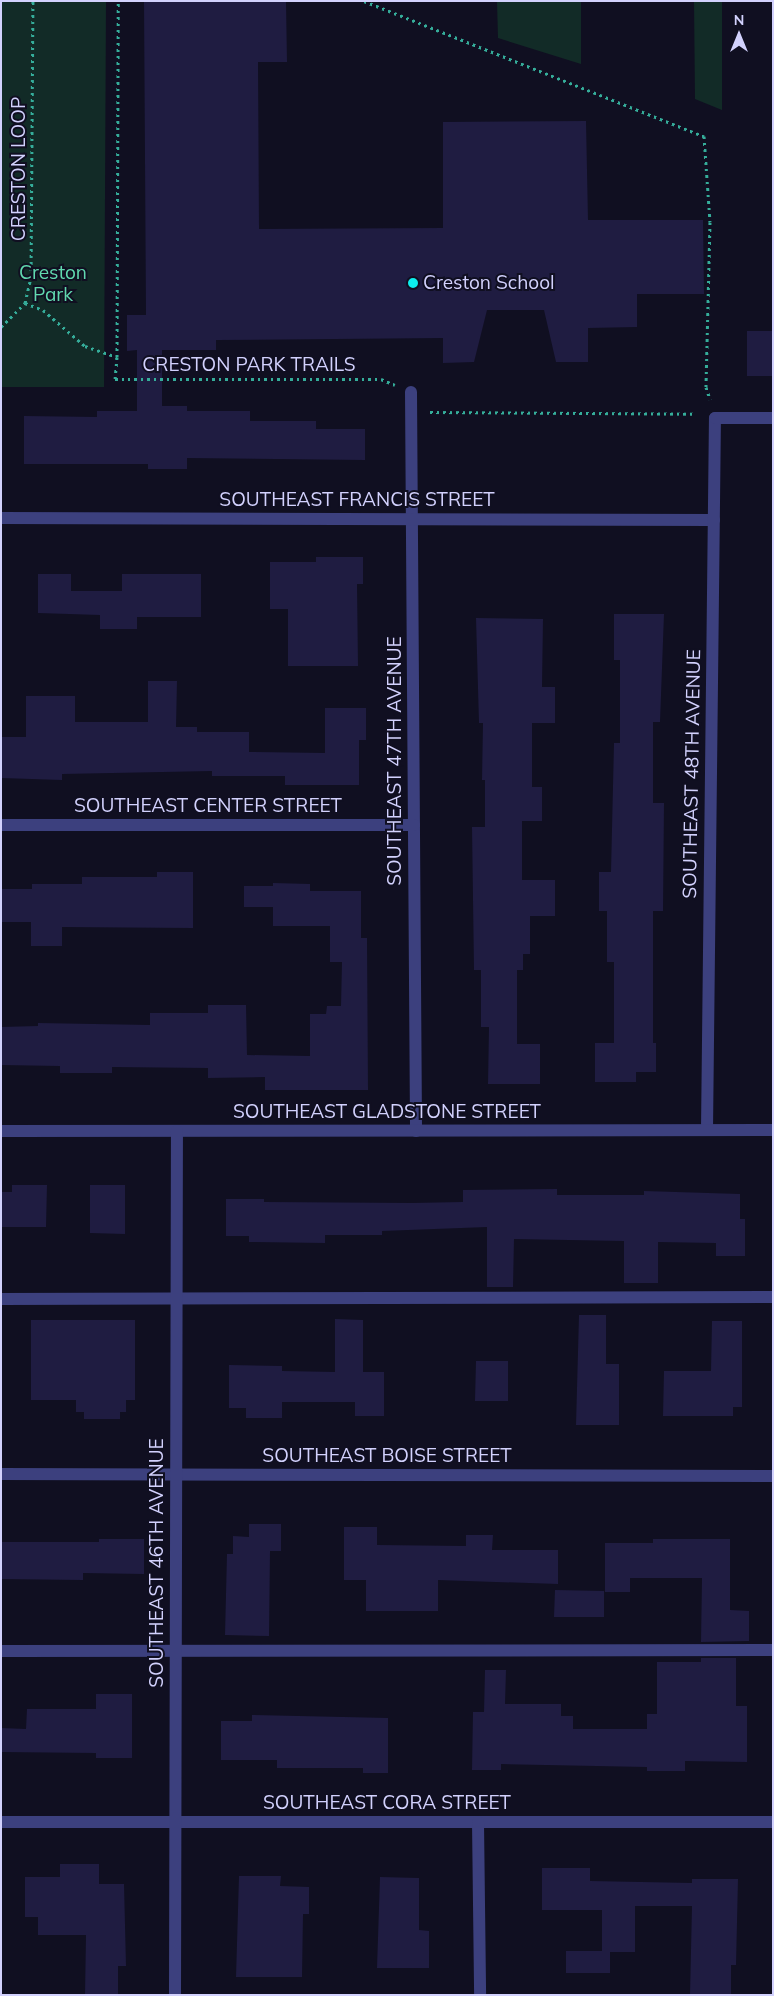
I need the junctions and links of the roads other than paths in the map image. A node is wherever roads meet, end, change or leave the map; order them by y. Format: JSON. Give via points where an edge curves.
{"nodes":[{"id":1,"x":411,"y":392,"type":"road end"},
{"id":2,"x":773,"y":418,"type":"edge"},
{"id":3,"x":1,"y":518,"type":"edge"},
{"id":4,"x":412,"y":519,"type":"junction"},
{"id":5,"x":714,"y":520,"type":"junction"},
{"id":6,"x":1,"y":825,"type":"edge"},
{"id":7,"x":414,"y":825,"type":"junction"},
{"id":8,"x":416,"y":1130,"type":"junction"},
{"id":9,"x":707,"y":1130,"type":"junction"},
{"id":10,"x":773,"y":1130,"type":"edge"},
{"id":11,"x":1,"y":1131,"type":"edge"},
{"id":12,"x":177,"y":1131,"type":"junction"},
{"id":13,"x":773,"y":1297,"type":"edge"},
{"id":14,"x":175,"y":1298,"type":"junction"},
{"id":15,"x":1,"y":1299,"type":"edge"},
{"id":16,"x":1,"y":1474,"type":"edge"},
{"id":17,"x":176,"y":1475,"type":"junction"},
{"id":18,"x":773,"y":1476,"type":"edge"},
{"id":19,"x":773,"y":1650,"type":"edge"},
{"id":20,"x":1,"y":1652,"type":"edge"},
{"id":21,"x":175,"y":1652,"type":"junction"},
{"id":22,"x":1,"y":1822,"type":"edge"},
{"id":23,"x":174,"y":1822,"type":"junction"},
{"id":24,"x":478,"y":1822,"type":"junction"},
{"id":25,"x":773,"y":1822,"type":"edge"},
{"id":26,"x":175,"y":1995,"type":"edge"},
{"id":27,"x":480,"y":1995,"type":"edge"}],
"edges":[{"from":1,"to":4,"type":"street","name":"SOUTHEAST 47TH AVENUE"},
{"from":2,"to":5,"type":"street","name":"SOUTHEAST 48TH AVENUE","via":[[715,418]]},
{"from":3,"to":4,"type":"street","name":"SOUTHEAST FRANCIS STREET"},
{"from":4,"to":5,"type":"street","name":"SOUTHEAST FRANCIS STREET"},
{"from":4,"to":7,"type":"street","name":"SOUTHEAST 47TH AVENUE"},
{"from":5,"to":9,"type":"street","name":"SOUTHEAST 48TH AVENUE"},
{"from":6,"to":7,"type":"street","name":"SOUTHEAST CENTER STREET"},
{"from":7,"to":8,"type":"street","name":"SOUTHEAST 47TH AVENUE"},
{"from":8,"to":9,"type":"street","name":"SOUTHEAST GLADSTONE STREET"},
{"from":8,"to":12,"type":"street","name":"SOUTHEAST GLADSTONE STREET"},
{"from":9,"to":10,"type":"street","name":"SOUTHEAST GLADSTONE STREET"},
{"from":11,"to":12,"type":"street","name":"SOUTHEAST GLADSTONE STREET"},
{"from":12,"to":14,"type":"street","name":"SOUTHEAST 46TH AVENUE"},
{"from":13,"to":14,"type":"street"},
{"from":14,"to":15,"type":"street"},
{"from":14,"to":17,"type":"street","name":"SOUTHEAST 46TH AVENUE"},
{"from":16,"to":17,"type":"street","name":"SOUTHEAST BOISE STREET"},
{"from":17,"to":18,"type":"street","name":"SOUTHEAST BOISE STREET"},
{"from":17,"to":21,"type":"street","name":"SOUTHEAST 46TH AVENUE"},
{"from":19,"to":21,"type":"street"},
{"from":20,"to":21,"type":"street"},
{"from":21,"to":23,"type":"street","name":"SOUTHEAST 46TH AVENUE"},
{"from":22,"to":23,"type":"street","name":"SOUTHEAST CORA STREET"},
{"from":23,"to":24,"type":"street","name":"SOUTHEAST CORA STREET"},
{"from":23,"to":26,"type":"street","name":"SOUTHEAST 46TH AVENUE"},
{"from":24,"to":25,"type":"street","name":"SOUTHEAST CORA STREET"},
{"from":24,"to":27,"type":"street"}]}
